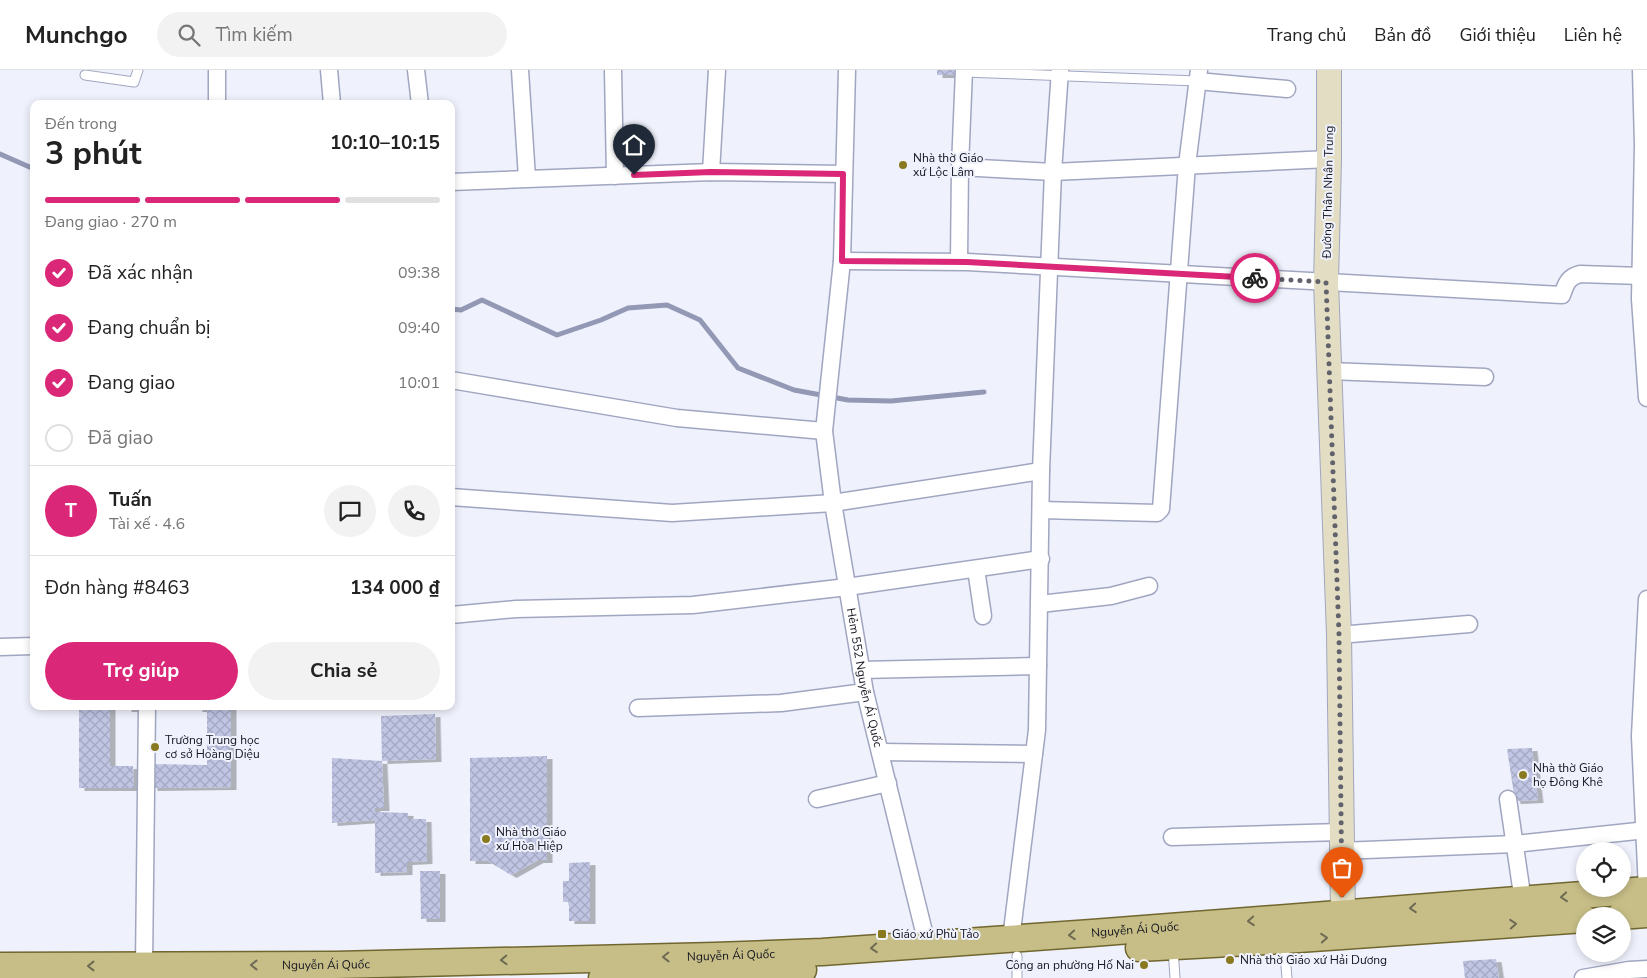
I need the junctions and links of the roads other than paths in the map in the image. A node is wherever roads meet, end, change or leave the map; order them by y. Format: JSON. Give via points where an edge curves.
{"nodes":[{"id":1,"x":138,"y":70,"type":"edge"},
{"id":2,"x":217,"y":70,"type":"edge"},
{"id":3,"x":329,"y":70,"type":"edge"},
{"id":4,"x":416,"y":70,"type":"edge"},
{"id":5,"x":520,"y":70,"type":"edge"},
{"id":6,"x":613,"y":70,"type":"edge"},
{"id":7,"x":717,"y":70,"type":"edge"},
{"id":8,"x":847,"y":70,"type":"edge"},
{"id":9,"x":1329,"y":70,"type":"edge"},
{"id":10,"x":1641,"y":70,"type":"edge"},
{"id":11,"x":964,"y":71,"type":"edge"},
{"id":12,"x":1060,"y":72,"type":"edge"},
{"id":13,"x":84,"y":76,"type":"dead end"},
{"id":14,"x":1198,"y":76,"type":"edge"},
{"id":15,"x":1287,"y":89,"type":"dead end"},
{"id":16,"x":217,"y":100,"type":"edge"},
{"id":17,"x":332,"y":100,"type":"edge"},
{"id":18,"x":420,"y":100,"type":"edge"},
{"id":19,"x":1645,"y":118,"type":"edge"},
{"id":20,"x":1329,"y":160,"type":"junction"},
{"id":21,"x":1188,"y":166,"type":"junction"},
{"id":22,"x":960,"y":167,"type":"junction"},
{"id":23,"x":711,"y":172,"type":"junction"},
{"id":24,"x":1053,"y":172,"type":"junction"},
{"id":25,"x":843,"y":174,"type":"junction"},
{"id":26,"x":615,"y":176,"type":"junction"},
{"id":27,"x":527,"y":178,"type":"junction"},
{"id":28,"x":455,"y":182,"type":"edge"},
{"id":29,"x":842,"y":261,"type":"junction"},
{"id":30,"x":959,"y":262,"type":"junction"},
{"id":31,"x":1050,"y":267,"type":"junction"},
{"id":32,"x":1179,"y":274,"type":"junction"},
{"id":33,"x":1641,"y":276,"type":"junction"},
{"id":34,"x":1326,"y":282,"type":"junction"},
{"id":35,"x":1644,"y":299,"type":"edge"},
{"id":36,"x":1329,"y":371,"type":"junction"},
{"id":37,"x":1485,"y":377,"type":"dead end"},
{"id":38,"x":455,"y":381,"type":"edge"},
{"id":39,"x":1647,"y":398,"type":"edge"},
{"id":40,"x":824,"y":431,"type":"junction"},
{"id":41,"x":1042,"y":471,"type":"junction"},
{"id":42,"x":455,"y":497,"type":"edge"},
{"id":43,"x":833,"y":503,"type":"junction"},
{"id":44,"x":1041,"y":510,"type":"junction"},
{"id":45,"x":1041,"y":559,"type":"junction"},
{"id":46,"x":976,"y":569,"type":"junction"},
{"id":47,"x":1149,"y":586,"type":"dead end"},
{"id":48,"x":847,"y":587,"type":"junction"},
{"id":49,"x":1647,"y":599,"type":"edge"},
{"id":50,"x":1040,"y":604,"type":"junction"},
{"id":51,"x":455,"y":615,"type":"edge"},
{"id":52,"x":984,"y":616,"type":"dead end"},
{"id":53,"x":1469,"y":624,"type":"dead end"},
{"id":54,"x":1339,"y":635,"type":"junction"},
{"id":55,"x":30,"y":646,"type":"edge"},
{"id":56,"x":0,"y":648,"type":"edge"},
{"id":57,"x":1038,"y":666,"type":"junction"},
{"id":58,"x":861,"y":670,"type":"junction"},
{"id":59,"x":865,"y":692,"type":"junction"},
{"id":60,"x":638,"y":708,"type":"dead end"},
{"id":61,"x":147,"y":710,"type":"edge"},
{"id":62,"x":880,"y":752,"type":"junction"},
{"id":63,"x":1034,"y":754,"type":"junction"},
{"id":64,"x":888,"y":783,"type":"junction"},
{"id":65,"x":817,"y":799,"type":"dead end"},
{"id":66,"x":1508,"y":799,"type":"dead end"},
{"id":67,"x":1645,"y":831,"type":"edge"},
{"id":68,"x":1172,"y":837,"type":"dead end"},
{"id":69,"x":1341,"y":842,"type":"junction"},
{"id":70,"x":1515,"y":844,"type":"junction"},
{"id":71,"x":1647,"y":890,"type":"edge"},
{"id":72,"x":1523,"y":901,"type":"junction"},
{"id":73,"x":1342,"y":913,"type":"junction"},
{"id":74,"x":1647,"y":914,"type":"edge"},
{"id":75,"x":1631,"y":915,"type":"edge"},
{"id":76,"x":1576,"y":919,"type":"edge"},
{"id":77,"x":1455,"y":921,"type":"junction"},
{"id":78,"x":1284,"y":940,"type":"junction"},
{"id":79,"x":928,"y":944,"type":"junction"},
{"id":80,"x":1173,"y":946,"type":"junction"},
{"id":81,"x":1015,"y":958,"type":"edge"},
{"id":82,"x":0,"y":966,"type":"edge"},
{"id":83,"x":144,"y":966,"type":"junction"},
{"id":84,"x":1647,"y":969,"type":"edge"},
{"id":85,"x":716,"y":970,"type":"edge"},
{"id":86,"x":602,"y":978,"type":"edge"},
{"id":87,"x":627,"y":978,"type":"edge"},
{"id":88,"x":1175,"y":978,"type":"edge"},
{"id":89,"x":1286,"y":978,"type":"edge"},
{"id":90,"x":1583,"y":978,"type":"edge"}],
"edges":[{"from":1,"to":13,"type":"lane","via":[[134,82]]},
{"from":2,"to":16,"type":"street"},
{"from":3,"to":17,"type":"street"},
{"from":4,"to":18,"type":"street"},
{"from":5,"to":27,"type":"street"},
{"from":6,"to":26,"type":"street"},
{"from":7,"to":23,"type":"street"},
{"from":8,"to":25,"type":"street","name":"Hẻm 552 Nguyễn Ái Quốc"},
{"from":9,"to":20,"type":"street","name":"Đường Thân Nhân Trung"},
{"from":10,"to":19,"type":"street"},
{"from":11,"to":12,"type":"lane"},
{"from":11,"to":22,"type":"street"},
{"from":12,"to":14,"type":"lane"},
{"from":12,"to":24,"type":"street"},
{"from":14,"to":15,"type":"street"},
{"from":14,"to":21,"type":"street"},
{"from":19,"to":33,"type":"street"},
{"from":20,"to":21,"type":"street"},
{"from":20,"to":34,"type":"street","name":"Đường Thân Nhân Trung"},
{"from":21,"to":24,"type":"street"},
{"from":21,"to":32,"type":"street"},
{"from":22,"to":24,"type":"street"},
{"from":22,"to":30,"type":"street"},
{"from":23,"to":25,"type":"street"},
{"from":23,"to":26,"type":"street"},
{"from":24,"to":31,"type":"street"},
{"from":25,"to":29,"type":"street","name":"Hẻm 552 Nguyễn Ái Quốc"},
{"from":26,"to":27,"type":"street"},
{"from":27,"to":28,"type":"street"},
{"from":29,"to":30,"type":"street"},
{"from":29,"to":40,"type":"street","name":"Hẻm 552 Nguyễn Ái Quốc"},
{"from":30,"to":31,"type":"street"},
{"from":31,"to":32,"type":"street"},
{"from":31,"to":41,"type":"street"},
{"from":32,"to":34,"type":"street"},
{"from":32,"to":44,"type":"street","via":[[1160,511]]},
{"from":33,"to":34,"type":"street","via":[[1580,274],[1572,276],[1562,295]]},
{"from":33,"to":35,"type":"street"},
{"from":34,"to":36,"type":"street","name":"Đường Thân Nhân Trung"},
{"from":35,"to":39,"type":"street"},
{"from":36,"to":37,"type":"street"},
{"from":36,"to":54,"type":"street","name":"Đường Thân Nhân Trung"},
{"from":38,"to":40,"type":"street","via":[[677,418]]},
{"from":40,"to":43,"type":"street","name":"Hẻm 552 Nguyễn Ái Quốc"},
{"from":41,"to":43,"type":"street"},
{"from":41,"to":44,"type":"street"},
{"from":42,"to":43,"type":"street","via":[[672,513]]},
{"from":43,"to":48,"type":"street","name":"Hẻm 552 Nguyễn Ái Quốc"},
{"from":44,"to":45,"type":"street"},
{"from":45,"to":46,"type":"street"},
{"from":45,"to":50,"type":"street"},
{"from":46,"to":48,"type":"street"},
{"from":46,"to":52,"type":"street"},
{"from":47,"to":50,"type":"street","via":[[1111,596]]},
{"from":48,"to":51,"type":"street","via":[[693,605],[516,609]]},
{"from":48,"to":58,"type":"street","name":"Hẻm 552 Nguyễn Ái Quốc"},
{"from":49,"to":67,"type":"street","via":[[1640,736]]},
{"from":50,"to":57,"type":"street"},
{"from":53,"to":54,"type":"street"},
{"from":54,"to":69,"type":"street","name":"Đường Thân Nhân Trung"},
{"from":55,"to":56,"type":"street"},
{"from":57,"to":58,"type":"street"},
{"from":57,"to":63,"type":"street"},
{"from":58,"to":59,"type":"street","name":"Hẻm 552 Nguyễn Ái Quốc"},
{"from":59,"to":60,"type":"street","via":[[781,703]]},
{"from":59,"to":62,"type":"street","name":"Hẻm 552 Nguyễn Ái Quốc"},
{"from":61,"to":83,"type":"street"},
{"from":62,"to":63,"type":"street"},
{"from":62,"to":64,"type":"street","name":"Hẻm 552 Nguyễn Ái Quốc"},
{"from":63,"to":81,"type":"street"},
{"from":64,"to":65,"type":"street"},
{"from":64,"to":79,"type":"street","name":"Hẻm 552 Nguyễn Ái Quốc"},
{"from":66,"to":70,"type":"street"},
{"from":67,"to":70,"type":"street"},
{"from":67,"to":71,"type":"street"},
{"from":68,"to":69,"type":"street"},
{"from":69,"to":70,"type":"street"},
{"from":69,"to":73,"type":"street","name":"Đường Thân Nhân Trung"},
{"from":70,"to":72,"type":"street"},
{"from":71,"to":72,"type":"main road","one_way":true},
{"from":72,"to":77,"type":"main road"},
{"from":77,"to":73,"type":"main road","name":"Nguyễn Ái Quốc","one_way":true},
{"from":73,"to":81,"type":"main road","name":"Nguyễn Ái Quốc","one_way":true},
{"from":74,"to":75,"type":"main road"},
{"from":77,"to":76,"type":"main road","one_way":true},
{"from":78,"to":77,"type":"main road","name":"Nguyễn Ái Quốc","one_way":true},
{"from":78,"to":80,"type":"main road","name":"Nguyễn Ái Quốc"},
{"from":78,"to":89,"type":"lane"},
{"from":79,"to":81,"type":"main road","name":"Nguyễn Ái Quốc"},
{"from":79,"to":85,"type":"main road","name":"Nguyễn Ái Quốc","one_way":true,"via":[[822,952]]},
{"from":80,"to":81,"type":"main road","name":"Nguyễn Ái Quốc"},
{"from":80,"to":88,"type":"lane"},
{"from":81,"to":85,"type":"main road","name":"Nguyễn Ái Quốc"},
{"from":83,"to":82,"type":"main road","name":"Nguyễn Ái Quốc","one_way":true},
{"from":85,"to":83,"type":"main road","name":"Nguyễn Ái Quốc","one_way":true},
{"from":84,"to":90,"type":"street"},
{"from":85,"to":87,"type":"main road","name":"Nguyễn Ái Quốc","via":[[690,976]]},
{"from":86,"to":87,"type":"main road","name":"Nguyễn Ái Quốc"}]}
